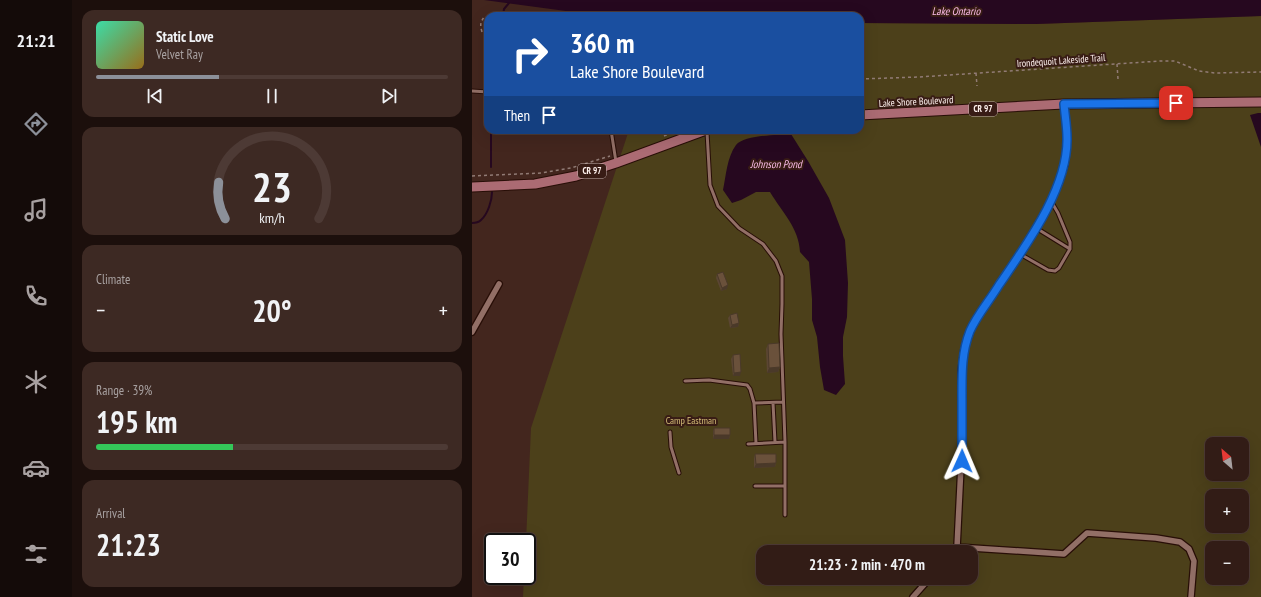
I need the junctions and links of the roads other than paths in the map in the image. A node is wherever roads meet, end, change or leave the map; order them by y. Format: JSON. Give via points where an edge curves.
{"nodes":[{"id":1,"x":472,"y":91,"type":"edge"},
{"id":2,"x":484,"y":92,"type":"edge"},
{"id":3,"x":1261,"y":102,"type":"edge"},
{"id":4,"x":1064,"y":104,"type":"junction"},
{"id":5,"x":864,"y":115,"type":"edge"},
{"id":6,"x":612,"y":134,"type":"edge"},
{"id":7,"x":693,"y":134,"type":"edge"},
{"id":8,"x":706,"y":134,"type":"edge"},
{"id":9,"x":615,"y":159,"type":"junction"},
{"id":10,"x":472,"y":187,"type":"edge"},
{"id":11,"x":1051,"y":201,"type":"junction"},
{"id":12,"x":1036,"y":228,"type":"junction"},
{"id":13,"x":1070,"y":249,"type":"junction"},
{"id":14,"x":1020,"y":254,"type":"junction"},
{"id":15,"x":499,"y":284,"type":"dead end"},
{"id":16,"x":472,"y":332,"type":"edge"},
{"id":17,"x":685,"y":381,"type":"dead end"},
{"id":18,"x":773,"y":402,"type":"junction"},
{"id":19,"x":783,"y":402,"type":"junction"},
{"id":20,"x":754,"y":403,"type":"junction"},
{"id":21,"x":670,"y":432,"type":"dead end"},
{"id":22,"x":775,"y":442,"type":"junction"},
{"id":23,"x":784,"y":442,"type":"junction"},
{"id":24,"x":756,"y":443,"type":"junction"},
{"id":25,"x":748,"y":444,"type":"dead end"},
{"id":26,"x":678,"y":473,"type":"dead end"},
{"id":27,"x":755,"y":486,"type":"dead end"},
{"id":28,"x":785,"y":486,"type":"junction"},
{"id":29,"x":785,"y":516,"type":"dead end"},
{"id":30,"x":958,"y":545,"type":"edge"},
{"id":31,"x":978,"y":548,"type":"edge"},
{"id":32,"x":924,"y":585,"type":"edge"},
{"id":33,"x":913,"y":597,"type":"edge"},
{"id":34,"x":1192,"y":597,"type":"edge"}],
"edges":[{"from":1,"to":2,"type":"lane"},
{"from":3,"to":4,"type":"main road","name":"Lake Shore Boulevard","number":"CR 97"},
{"from":4,"to":5,"type":"main road","name":"Lake Shore Boulevard","number":"CR 97"},
{"from":4,"to":11,"type":"street","via":[[1067,138],[1065,164]]},
{"from":6,"to":9,"type":"lane"},
{"from":7,"to":9,"type":"main road","number":"CR 97"},
{"from":8,"to":19,"type":"lane","via":[[710,185],[718,206],[739,228],[763,244],[776,261],[782,276]]},
{"from":9,"to":10,"type":"main road","number":"CR 97","via":[[576,176],[535,184]]},
{"from":11,"to":12,"type":"street"},
{"from":11,"to":13,"type":"lane","via":[[1070,242]]},
{"from":12,"to":13,"type":"lane"},
{"from":12,"to":14,"type":"street"},
{"from":13,"to":14,"type":"lane","via":[[1059,268],[1055,270],[1048,270]]},
{"from":14,"to":30,"type":"street","via":[[980,313],[964,349],[961,371],[962,446]]},
{"from":15,"to":16,"type":"street"},
{"from":17,"to":20,"type":"lane","via":[[709,380],[747,384]]},
{"from":18,"to":19,"type":"lane"},
{"from":18,"to":20,"type":"lane"},
{"from":18,"to":22,"type":"lane"},
{"from":19,"to":23,"type":"lane"},
{"from":20,"to":24,"type":"lane"},
{"from":21,"to":26,"type":"lane"},
{"from":22,"to":23,"type":"lane"},
{"from":22,"to":24,"type":"lane"},
{"from":23,"to":28,"type":"lane"},
{"from":24,"to":25,"type":"lane"},
{"from":27,"to":28,"type":"lane"},
{"from":28,"to":29,"type":"lane"},
{"from":31,"to":34,"type":"street","via":[[1064,554],[1087,533],[1180,542],[1189,549],[1194,561]]},
{"from":32,"to":33,"type":"street"}]}
